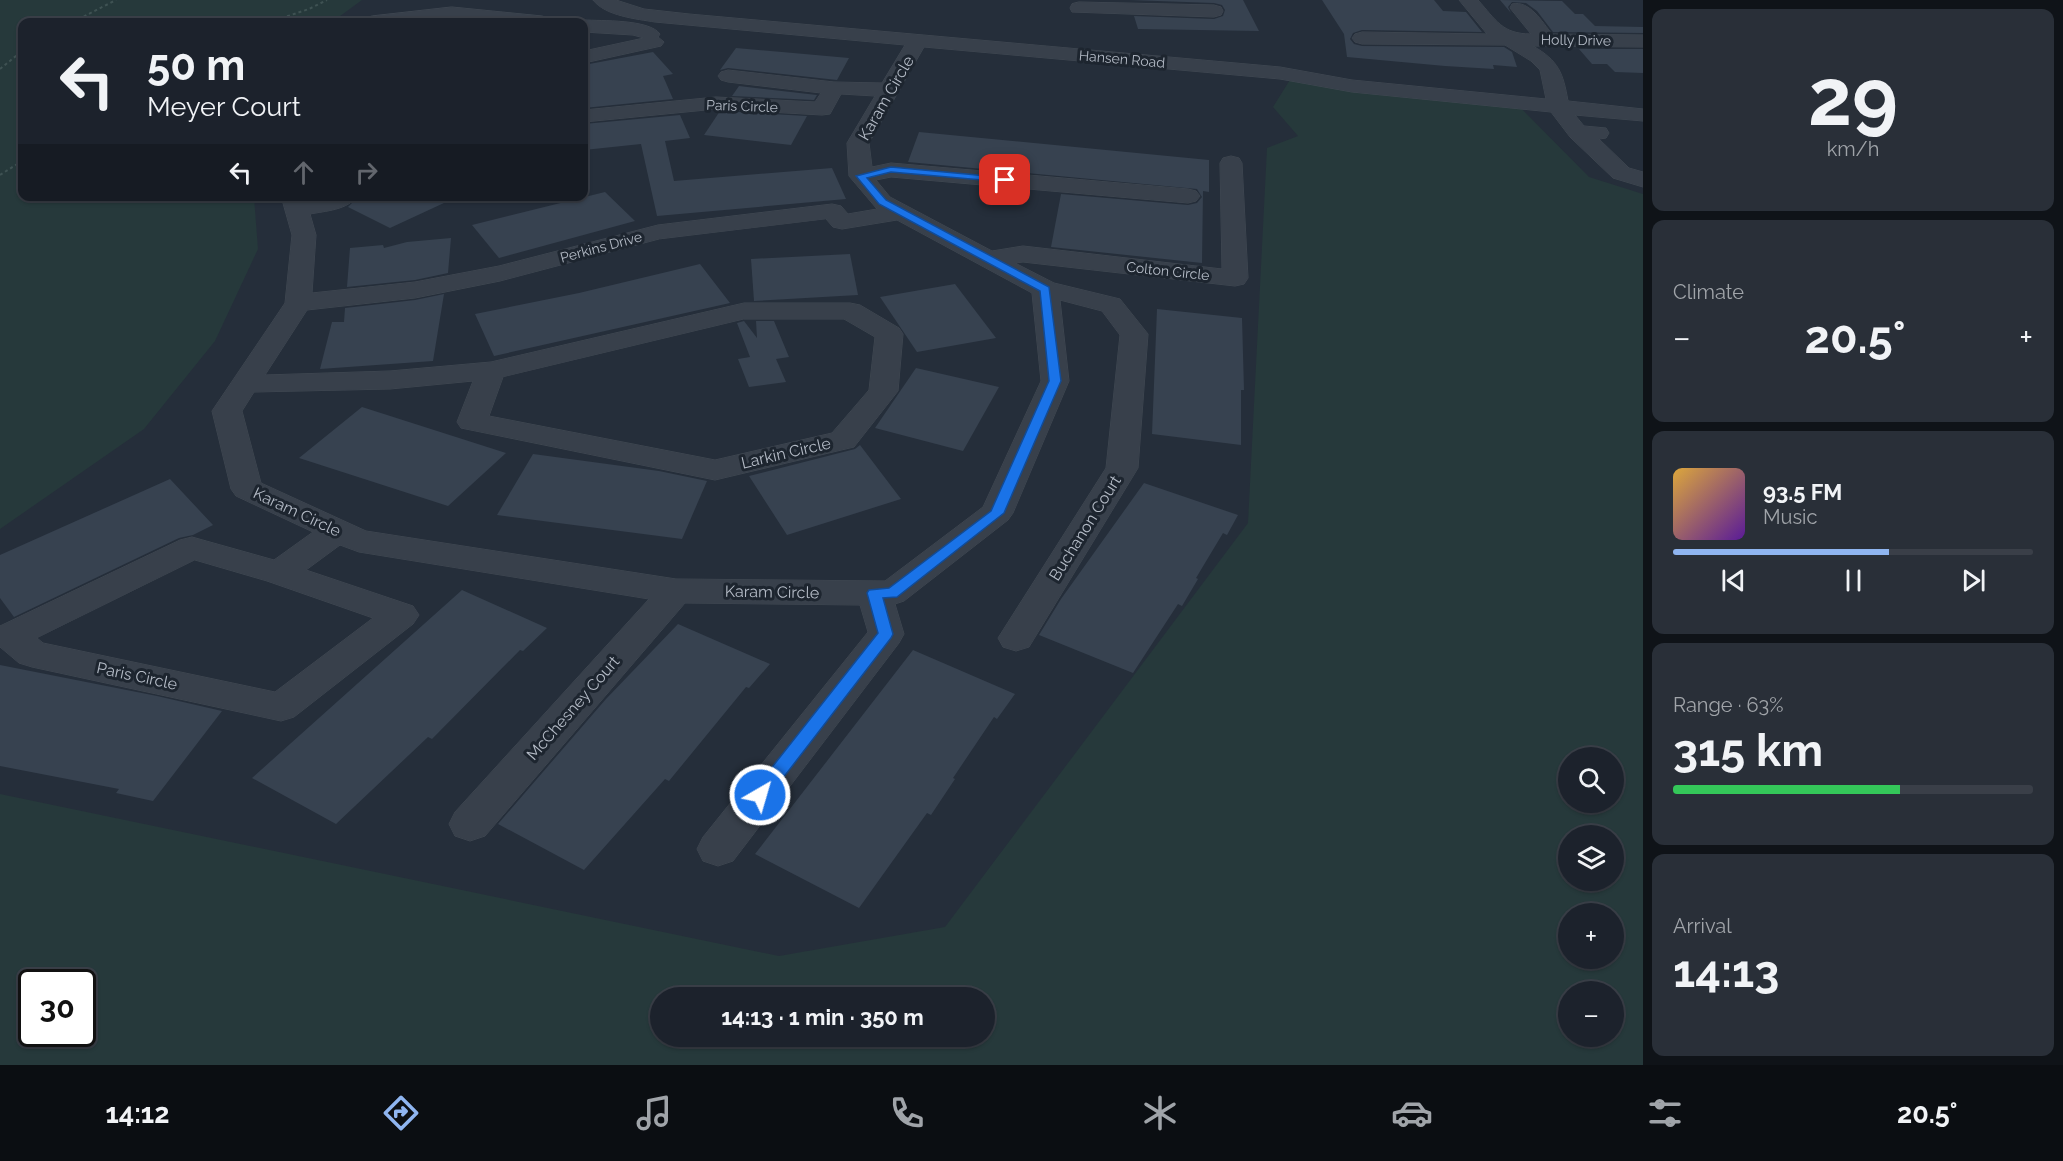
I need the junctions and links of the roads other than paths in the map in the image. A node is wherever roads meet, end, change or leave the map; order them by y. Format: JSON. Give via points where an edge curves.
{"nodes":[{"id":1,"x":602,"y":0,"type":"edge"},
{"id":2,"x":718,"y":0,"type":"edge"},
{"id":3,"x":1468,"y":0,"type":"edge"},
{"id":4,"x":1078,"y":4,"type":"edge"},
{"id":5,"x":1519,"y":8,"type":"dead end"},
{"id":6,"x":1214,"y":11,"type":"dead end"},
{"id":7,"x":408,"y":18,"type":"edge"},
{"id":8,"x":502,"y":18,"type":"edge"},
{"id":9,"x":689,"y":20,"type":"junction"},
{"id":10,"x":712,"y":21,"type":"junction"},
{"id":11,"x":588,"y":26,"type":"edge"},
{"id":12,"x":1362,"y":38,"type":"dead end"},
{"id":13,"x":668,"y":39,"type":"junction"},
{"id":14,"x":1510,"y":39,"type":"junction"},
{"id":15,"x":1546,"y":39,"type":"junction"},
{"id":16,"x":918,"y":40,"type":"junction"},
{"id":17,"x":1086,"y":40,"type":"junction"},
{"id":18,"x":1638,"y":50,"type":"edge"},
{"id":19,"x":588,"y":56,"type":"edge"},
{"id":20,"x":728,"y":76,"type":"dead end"},
{"id":21,"x":834,"y":88,"type":"junction"},
{"id":22,"x":890,"y":90,"type":"junction"},
{"id":23,"x":1557,"y":106,"type":"junction"},
{"id":24,"x":1643,"y":115,"type":"edge"},
{"id":25,"x":588,"y":116,"type":"edge"},
{"id":26,"x":1578,"y":132,"type":"junction"},
{"id":27,"x":1621,"y":135,"type":"dead end"},
{"id":28,"x":1231,"y":163,"type":"dead end"},
{"id":29,"x":861,"y":176,"type":"junction"},
{"id":30,"x":1643,"y":180,"type":"edge"},
{"id":31,"x":1188,"y":196,"type":"dead end"},
{"id":32,"x":334,"y":201,"type":"edge"},
{"id":33,"x":295,"y":203,"type":"edge"},
{"id":34,"x":900,"y":212,"type":"junction"},
{"id":35,"x":987,"y":259,"type":"junction"},
{"id":36,"x":1045,"y":289,"type":"junction"},
{"id":37,"x":298,"y":303,"type":"junction"},
{"id":38,"x":491,"y":371,"type":"junction"},
{"id":39,"x":246,"y":384,"type":"junction"},
{"id":40,"x":337,"y":531,"type":"junction"},
{"id":41,"x":279,"y":573,"type":"junction"},
{"id":42,"x":676,"y":591,"type":"junction"},
{"id":43,"x":874,"y":593,"type":"junction"},
{"id":44,"x":1016,"y":638,"type":"dead end"},
{"id":45,"x":470,"y":824,"type":"dead end"},
{"id":46,"x":718,"y":849,"type":"dead end"}],
"edges":[{"from":1,"to":9,"type":"street","name":"Hansen Road","via":[[639,14]]},
{"from":2,"to":10,"type":"street"},
{"from":3,"to":14,"type":"street","via":[[1494,30]]},
{"from":4,"to":6,"type":"street"},
{"from":4,"to":17,"type":"street"},
{"from":5,"to":15,"type":"street"},
{"from":7,"to":8,"type":"street","via":[[452,13]]},
{"from":9,"to":10,"type":"street","name":"Hansen Road"},
{"from":9,"to":13,"type":"street"},
{"from":10,"to":16,"type":"street","name":"Hansen Road"},
{"from":11,"to":13,"type":"street","via":[[634,29]]},
{"from":12,"to":14,"type":"street","name":"Holly Drive"},
{"from":13,"to":19,"type":"street"},
{"from":14,"to":15,"type":"street","name":"Holly Drive"},
{"from":14,"to":23,"type":"street","via":[[1548,67],[1553,75]]},
{"from":15,"to":18,"type":"street","name":"Holly Drive"},
{"from":16,"to":17,"type":"street","name":"Hansen Road"},
{"from":16,"to":22,"type":"street","name":"Karam Circle"},
{"from":17,"to":23,"type":"street","name":"Hansen Road","via":[[1352,86]]},
{"from":20,"to":21,"type":"street"},
{"from":21,"to":22,"type":"street"},
{"from":21,"to":25,"type":"street","name":"Paris Circle","via":[[822,109],[716,103]]},
{"from":22,"to":29,"type":"street","name":"Karam Circle","via":[[858,143]]},
{"from":23,"to":24,"type":"street","name":"Hansen Road"},
{"from":23,"to":26,"type":"street"},
{"from":26,"to":27,"type":"street"},
{"from":26,"to":30,"type":"street","via":[[1621,173]]},
{"from":28,"to":35,"type":"street","name":"Colton Circle","via":[[1234,278],[1023,254]]},
{"from":29,"to":31,"type":"street","via":[[891,170]]},
{"from":29,"to":34,"type":"street","via":[[882,202]]},
{"from":32,"to":33,"type":"street"},
{"from":33,"to":37,"type":"street","name":"Karam Circle","via":[[304,235]]},
{"from":34,"to":35,"type":"street"},
{"from":34,"to":37,"type":"street","name":"Perkins Drive","via":[[842,222],[832,211],[806,212],[658,231],[500,273],[415,290]]},
{"from":35,"to":36,"type":"street"},
{"from":36,"to":43,"type":"street","name":"Karam Circle","via":[[1055,381],[997,513],[892,593]]},
{"from":36,"to":44,"type":"street","name":"Buchanon Court","via":[[1111,305],[1134,334],[1122,468]]},
{"from":37,"to":39,"type":"street","name":"Karam Circle"},
{"from":38,"to":38,"type":"street","name":"Larkin Circle","via":[[744,311],[850,311],[889,334],[883,391],[843,440],[715,470],[472,422]]},
{"from":38,"to":39,"type":"street","name":"Larkin Circle","via":[[390,380]]},
{"from":39,"to":40,"type":"street","name":"Karam Circle","via":[[227,411],[248,489]]},
{"from":40,"to":41,"type":"street"},
{"from":40,"to":42,"type":"street","name":"Karam Circle","via":[[359,541]]},
{"from":41,"to":41,"type":"street","name":"Paris Circle","via":[[192,548],[11,636],[32,654],[281,707],[401,615]]},
{"from":42,"to":43,"type":"street","name":"Karam Circle"},
{"from":42,"to":45,"type":"street","name":"McChesney Court"},
{"from":43,"to":46,"type":"street","via":[[886,634]]}]}
